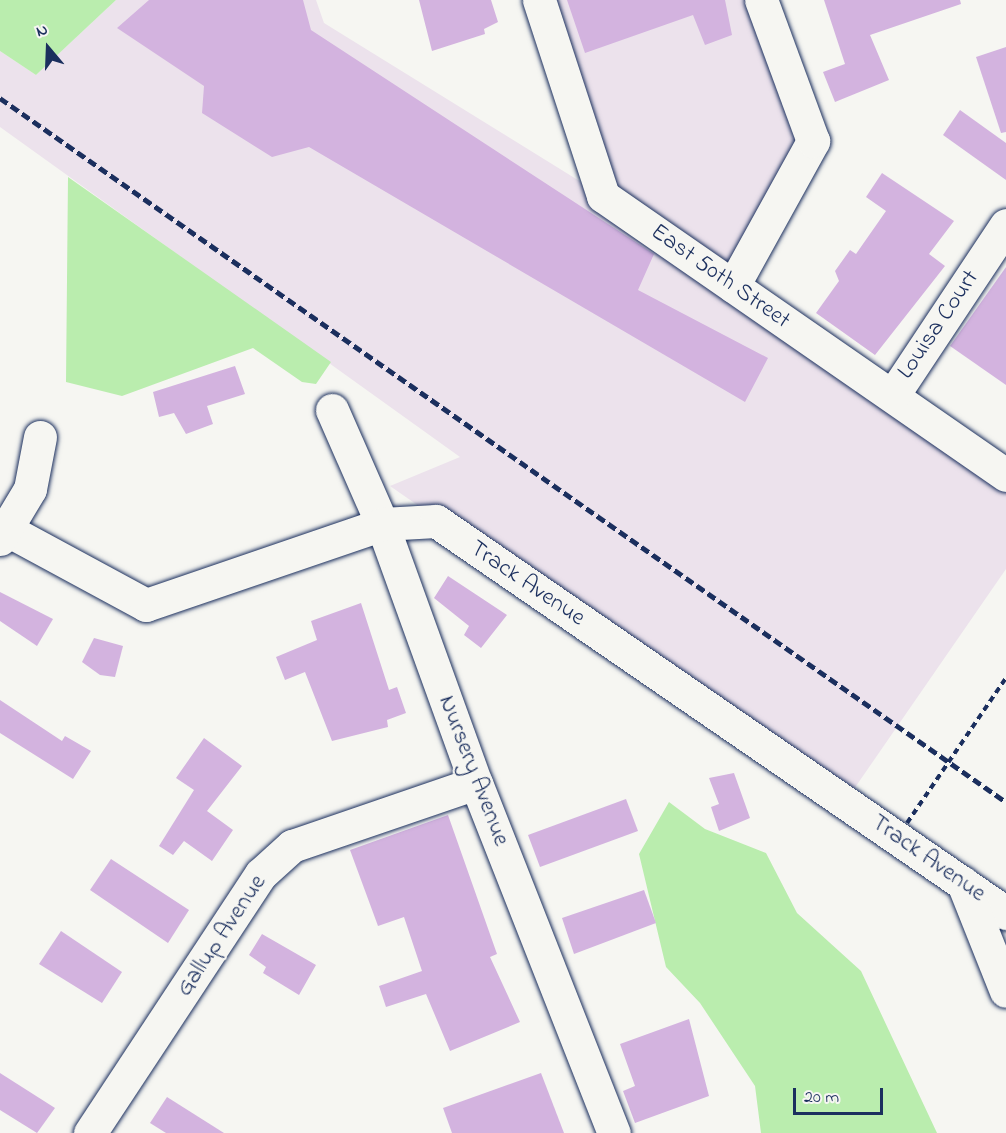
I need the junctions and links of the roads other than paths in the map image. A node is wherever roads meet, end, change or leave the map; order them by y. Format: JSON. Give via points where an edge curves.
{"nodes":[{"id":1,"x":539,"y":0,"type":"edge"},
{"id":2,"x":761,"y":0,"type":"edge"},
{"id":3,"x":1006,"y":225,"type":"edge"},
{"id":4,"x":733,"y":286,"type":"junction"},
{"id":5,"x":892,"y":395,"type":"junction"},
{"id":6,"x":332,"y":410,"type":"dead end"},
{"id":7,"x":40,"y":437,"type":"dead end"},
{"id":8,"x":1006,"y":476,"type":"edge"},
{"id":9,"x":382,"y":524,"type":"junction"},
{"id":10,"x":2,"y":532,"type":"edge"},
{"id":11,"x":476,"y":783,"type":"junction"},
{"id":12,"x":963,"y":883,"type":"junction"},
{"id":13,"x":1006,"y":913,"type":"edge"},
{"id":14,"x":1006,"y":991,"type":"edge"},
{"id":15,"x":90,"y":1133,"type":"edge"},
{"id":16,"x":614,"y":1133,"type":"edge"}],
"edges":[{"from":1,"to":4,"type":"street","name":"East 50th Street","via":[[603,196]]},
{"from":2,"to":4,"type":"street","via":[[813,141]]},
{"from":3,"to":5,"type":"street","name":"Louisa Court"},
{"from":4,"to":5,"type":"street","name":"East 50th Street"},
{"from":5,"to":8,"type":"street","name":"East 50th Street"},
{"from":6,"to":9,"type":"street","name":"Nursery Avenue"},
{"from":7,"to":10,"type":"street","via":[[30,489]]},
{"from":9,"to":10,"type":"street","name":"Track Avenue","via":[[146,606]]},
{"from":9,"to":11,"type":"street","name":"Nursery Avenue"},
{"from":9,"to":12,"type":"street","name":"Track Avenue","via":[[436,521]]},
{"from":11,"to":15,"type":"street","name":"Gallup Avenue","via":[[292,846],[261,874]]},
{"from":11,"to":16,"type":"street","name":"Nursery Avenue"},
{"from":12,"to":13,"type":"street","name":"Track Avenue"},
{"from":12,"to":14,"type":"street"}]}
